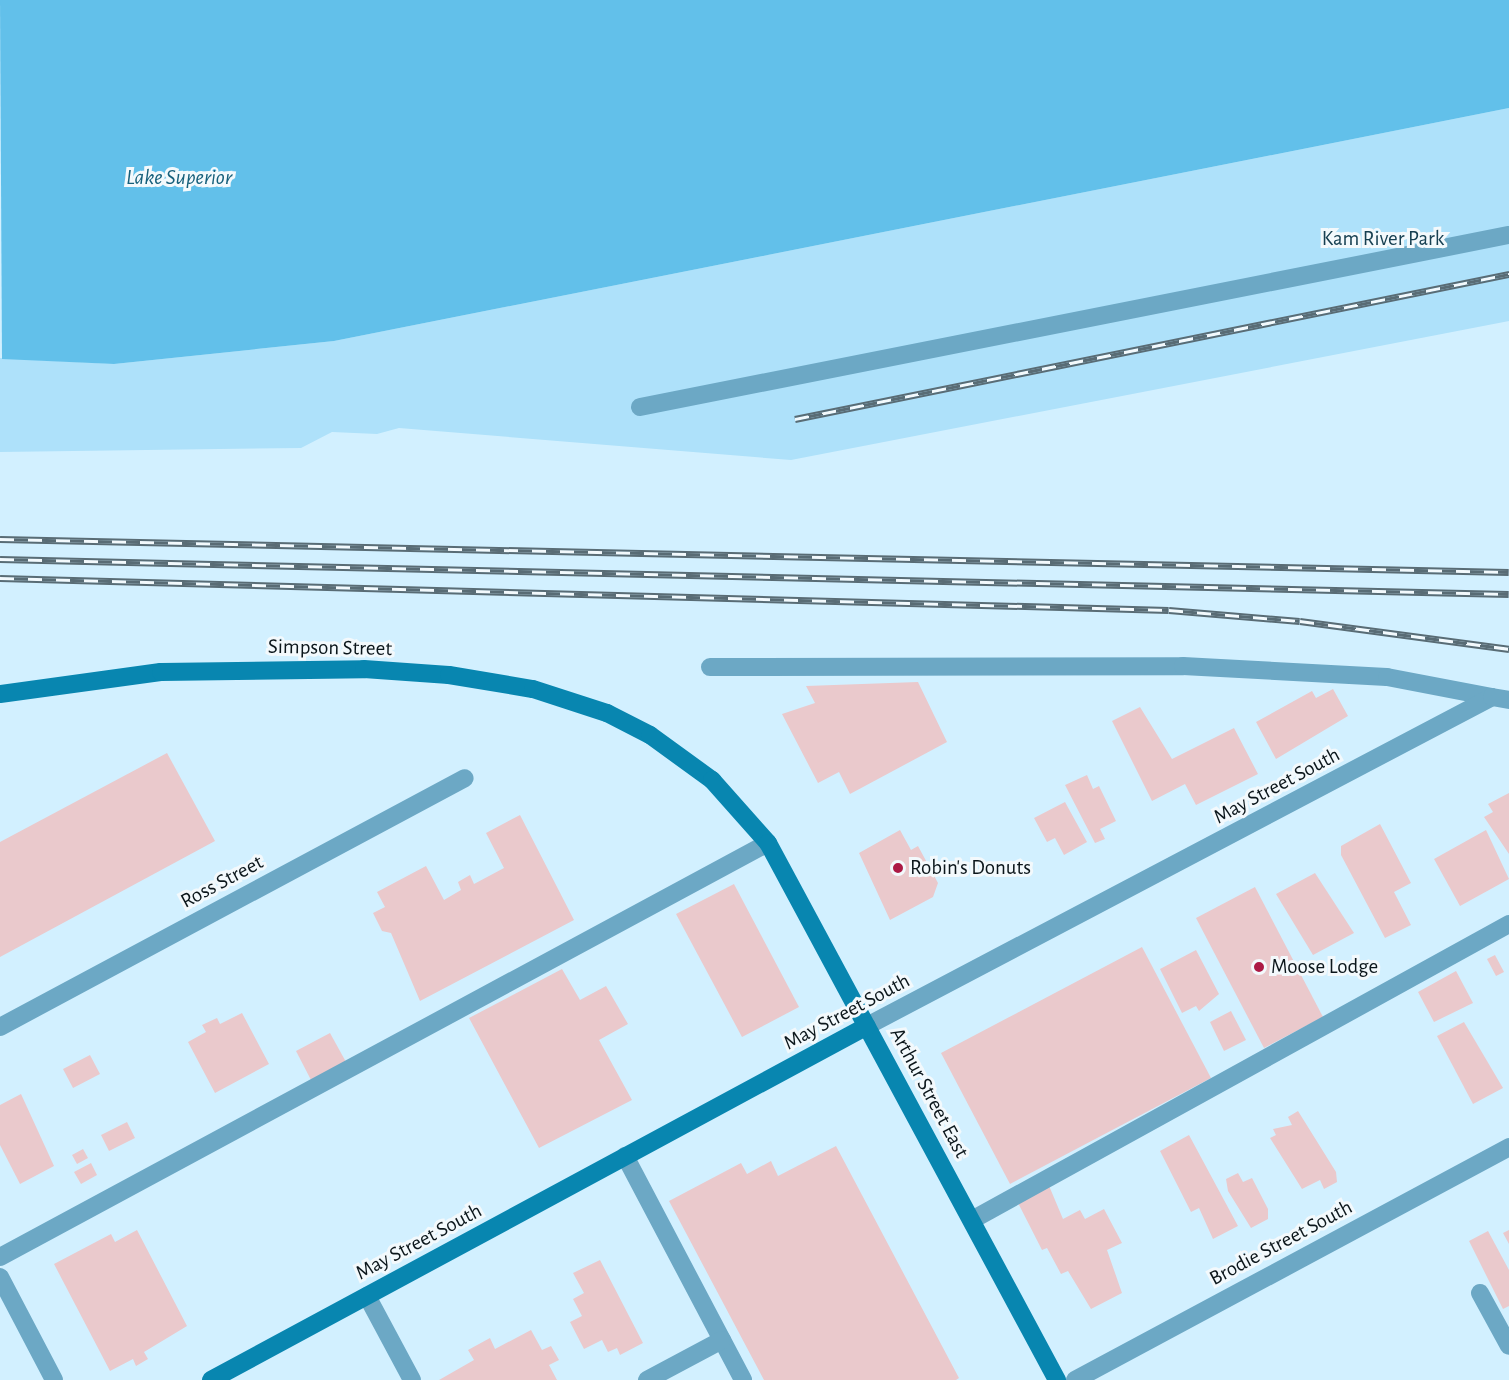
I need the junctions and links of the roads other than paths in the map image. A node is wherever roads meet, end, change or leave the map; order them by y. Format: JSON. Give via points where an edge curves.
{"nodes":[{"id":1,"x":1509,"y":235,"type":"edge"},
{"id":2,"x":640,"y":407,"type":"dead end"},
{"id":3,"x":710,"y":667,"type":"dead end"},
{"id":4,"x":0,"y":694,"type":"edge"},
{"id":5,"x":1500,"y":698,"type":"edge"},
{"id":6,"x":650,"y":735,"type":"joint"},
{"id":7,"x":465,"y":778,"type":"dead end"},
{"id":8,"x":768,"y":843,"type":"junction"},
{"id":9,"x":1509,"y":924,"type":"edge"},
{"id":10,"x":867,"y":1026,"type":"junction"},
{"id":11,"x":0,"y":1027,"type":"edge"},
{"id":12,"x":1509,"y":1147,"type":"edge"},
{"id":13,"x":625,"y":1156,"type":"junction"},
{"id":14,"x":972,"y":1220,"type":"junction"},
{"id":15,"x":0,"y":1257,"type":"edge"},
{"id":16,"x":0,"y":1277,"type":"edge"},
{"id":17,"x":1480,"y":1293,"type":"dead end"},
{"id":18,"x":367,"y":1296,"type":"junction"},
{"id":19,"x":722,"y":1340,"type":"junction"},
{"id":20,"x":1509,"y":1346,"type":"edge"},
{"id":21,"x":54,"y":1380,"type":"edge"},
{"id":22,"x":211,"y":1380,"type":"edge"},
{"id":23,"x":412,"y":1380,"type":"edge"},
{"id":24,"x":647,"y":1380,"type":"edge"},
{"id":25,"x":743,"y":1380,"type":"edge"},
{"id":26,"x":1057,"y":1380,"type":"edge"},
{"id":27,"x":1075,"y":1380,"type":"edge"}],
"edges":[{"from":1,"to":2,"type":"street"},
{"from":3,"to":5,"type":"street","via":[[1183,666],[1387,677]]},
{"from":4,"to":6,"type":"main road","name":"Simpson Street","via":[[161,672],[364,669],[449,675],[533,690],[607,713]]},
{"from":5,"to":10,"type":"street","name":"May Street South"},
{"from":6,"to":8,"type":"main road","name":"Arthur Street East","via":[[712,780]]},
{"from":7,"to":11,"type":"street","name":"Ross Street"},
{"from":8,"to":10,"type":"main road","name":"Arthur Street East"},
{"from":8,"to":15,"type":"street"},
{"from":9,"to":14,"type":"street"},
{"from":10,"to":13,"type":"main road","name":"May Street South"},
{"from":10,"to":14,"type":"main road","name":"Arthur Street East"},
{"from":12,"to":27,"type":"street","name":"Brodie Street South"},
{"from":13,"to":18,"type":"main road","name":"May Street South"},
{"from":13,"to":19,"type":"street"},
{"from":14,"to":26,"type":"main road","name":"Arthur Street East"},
{"from":16,"to":21,"type":"street"},
{"from":17,"to":20,"type":"street"},
{"from":18,"to":22,"type":"main road","name":"May Street South"},
{"from":18,"to":23,"type":"street"},
{"from":19,"to":24,"type":"street"},
{"from":19,"to":25,"type":"street"}]}
